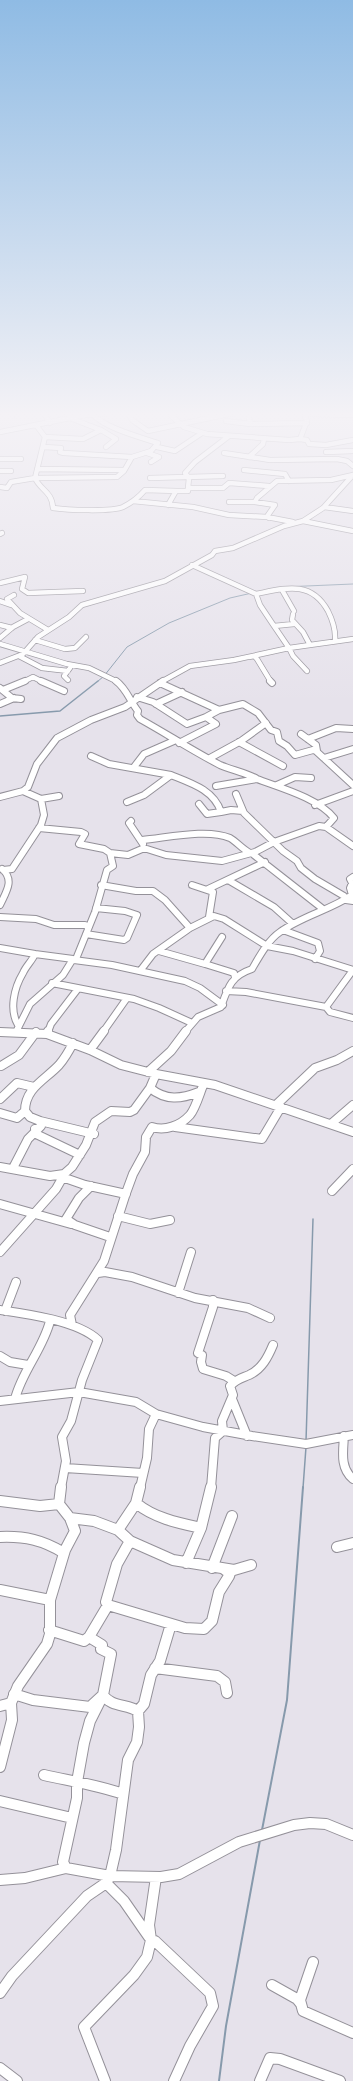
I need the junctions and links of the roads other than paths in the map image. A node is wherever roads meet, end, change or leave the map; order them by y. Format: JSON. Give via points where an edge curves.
{"nodes":[{"id":1,"x":56,"y":509,"type":"edge"},
{"id":2,"x":86,"y":509,"type":"edge"},
{"id":3,"x":205,"y":509,"type":"edge"},
{"id":4,"x":272,"y":509,"type":"edge"},
{"id":5,"x":321,"y":509,"type":"edge"},
{"id":6,"x":339,"y":509,"type":"edge"},
{"id":7,"x":353,"y":511,"type":"edge"},
{"id":8,"x":269,"y":518,"type":"junction"},
{"id":9,"x":301,"y":522,"type":"junction"},
{"id":10,"x":353,"y":531,"type":"edge"},
{"id":11,"x":192,"y":565,"type":"junction"},
{"id":12,"x":0,"y":583,"type":"edge"},
{"id":13,"x":282,"y":590,"type":"junction"},
{"id":14,"x":83,"y":591,"type":"dead end"},
{"id":15,"x":254,"y":593,"type":"junction"},
{"id":16,"x":14,"y":596,"type":"dead end"},
{"id":17,"x":0,"y":601,"type":"edge"},
{"id":18,"x":11,"y":606,"type":"junction"},
{"id":19,"x":28,"y":619,"type":"junction"},
{"id":20,"x":294,"y":624,"type":"junction"},
{"id":21,"x":0,"y":625,"type":"edge"},
{"id":22,"x":274,"y":626,"type":"junction"},
{"id":23,"x":12,"y":628,"type":"junction"},
{"id":24,"x":48,"y":630,"type":"junction"},
{"id":25,"x":86,"y":637,"type":"dead end"},
{"id":26,"x":0,"y":638,"type":"edge"},
{"id":27,"x":353,"y":639,"type":"edge"},
{"id":28,"x":35,"y":640,"type":"junction"},
{"id":29,"x":335,"y":641,"type":"junction"},
{"id":30,"x":0,"y":644,"type":"edge"},
{"id":31,"x":310,"y":645,"type":"junction"},
{"id":32,"x":289,"y":648,"type":"junction"},
{"id":33,"x":25,"y":652,"type":"junction"},
{"id":34,"x":19,"y":656,"type":"junction"},
{"id":35,"x":244,"y":657,"type":"junction"},
{"id":36,"x":2,"y":661,"type":"edge"},
{"id":37,"x":70,"y":665,"type":"junction"},
{"id":38,"x":68,"y":671,"type":"junction"},
{"id":39,"x":307,"y":671,"type":"dead end"},
{"id":40,"x":68,"y":680,"type":"dead end"},
{"id":41,"x":160,"y":683,"type":"junction"},
{"id":42,"x":272,"y":683,"type":"dead end"},
{"id":43,"x":2,"y":689,"type":"edge"},
{"id":44,"x":64,"y":690,"type":"dead end"},
{"id":45,"x":182,"y":692,"type":"junction"},
{"id":46,"x":137,"y":697,"type":"junction"},
{"id":47,"x":14,"y":698,"type":"junction"},
{"id":48,"x":21,"y":699,"type":"dead end"},
{"id":49,"x":131,"y":703,"type":"junction"},
{"id":50,"x":0,"y":704,"type":"edge"},
{"id":51,"x":156,"y":704,"type":"junction"},
{"id":52,"x":219,"y":710,"type":"junction"},
{"id":53,"x":206,"y":717,"type":"junction"},
{"id":54,"x":266,"y":723,"type":"junction"},
{"id":55,"x":353,"y":729,"type":"edge"},
{"id":56,"x":301,"y":734,"type":"dead end"},
{"id":57,"x":308,"y":739,"type":"junction"},
{"id":58,"x":178,"y":741,"type":"junction"},
{"id":59,"x":238,"y":742,"type":"junction"},
{"id":60,"x":353,"y":750,"type":"edge"},
{"id":61,"x":317,"y":751,"type":"junction"},
{"id":62,"x":91,"y":756,"type":"dead end"},
{"id":63,"x":210,"y":758,"type":"junction"},
{"id":64,"x":324,"y":758,"type":"junction"},
{"id":65,"x":284,"y":766,"type":"dead end"},
{"id":66,"x":134,"y":767,"type":"junction"},
{"id":67,"x":171,"y":775,"type":"junction"},
{"id":68,"x":311,"y":778,"type":"dead end"},
{"id":69,"x":257,"y":779,"type":"junction"},
{"id":70,"x":276,"y":785,"type":"junction"},
{"id":71,"x":353,"y":785,"type":"edge"},
{"id":72,"x":216,"y":786,"type":"dead end"},
{"id":73,"x":23,"y":791,"type":"junction"},
{"id":74,"x":353,"y":791,"type":"edge"},
{"id":75,"x":236,"y":794,"type":"dead end"},
{"id":76,"x":59,"y":796,"type":"dead end"},
{"id":77,"x":0,"y":797,"type":"edge"},
{"id":78,"x":40,"y":799,"type":"junction"},
{"id":79,"x":126,"y":802,"type":"dead end"},
{"id":80,"x":198,"y":804,"type":"dead end"},
{"id":81,"x":315,"y":805,"type":"junction"},
{"id":82,"x":243,"y":811,"type":"junction"},
{"id":83,"x":221,"y":812,"type":"junction"},
{"id":84,"x":131,"y":821,"type":"dead end"},
{"id":85,"x":40,"y":826,"type":"junction"},
{"id":86,"x":326,"y":827,"type":"junction"},
{"id":87,"x":142,"y":840,"type":"junction"},
{"id":88,"x":350,"y":841,"type":"edge"},
{"id":89,"x":274,"y":842,"type":"junction"},
{"id":90,"x":353,"y":846,"type":"edge"},
{"id":91,"x":142,"y":848,"type":"junction"},
{"id":92,"x":252,"y":852,"type":"junction"},
{"id":93,"x":110,"y":853,"type":"junction"},
{"id":94,"x":265,"y":862,"type":"junction"},
{"id":95,"x":2,"y":869,"type":"edge"},
{"id":96,"x":353,"y":878,"type":"edge"},
{"id":97,"x":228,"y":880,"type":"junction"},
{"id":98,"x":192,"y":885,"type":"dead end"},
{"id":99,"x":101,"y":886,"type":"junction"},
{"id":100,"x":208,"y":889,"type":"junction"},
{"id":101,"x":350,"y":900,"type":"edge"},
{"id":102,"x":0,"y":905,"type":"edge"},
{"id":103,"x":96,"y":908,"type":"junction"},
{"id":104,"x":323,"y":909,"type":"junction"},
{"id":105,"x":0,"y":917,"type":"edge"},
{"id":106,"x":209,"y":917,"type":"junction"},
{"id":107,"x":293,"y":924,"type":"junction"},
{"id":108,"x":89,"y":927,"type":"junction"},
{"id":109,"x":190,"y":928,"type":"junction"},
{"id":110,"x":283,"y":930,"type":"junction"},
{"id":111,"x":86,"y":934,"type":"junction"},
{"id":112,"x":222,"y":937,"type":"dead end"},
{"id":113,"x":267,"y":946,"type":"junction"},
{"id":114,"x":0,"y":948,"type":"edge"},
{"id":115,"x":158,"y":951,"type":"junction"},
{"id":116,"x":35,"y":954,"type":"junction"},
{"id":117,"x":315,"y":959,"type":"junction"},
{"id":118,"x":75,"y":960,"type":"junction"},
{"id":119,"x":353,"y":962,"type":"edge"},
{"id":120,"x":205,"y":964,"type":"junction"},
{"id":121,"x":353,"y":970,"type":"edge"},
{"id":122,"x":140,"y":971,"type":"junction"},
{"id":123,"x":235,"y":978,"type":"junction"},
{"id":124,"x":52,"y":983,"type":"junction"},
{"id":125,"x":77,"y":990,"type":"junction"},
{"id":126,"x":226,"y":991,"type":"junction"},
{"id":127,"x":127,"y":998,"type":"junction"},
{"id":128,"x":223,"y":1005,"type":"junction"},
{"id":129,"x":326,"y":1007,"type":"junction"},
{"id":130,"x":353,"y":1018,"type":"edge"},
{"id":131,"x":192,"y":1023,"type":"junction"},
{"id":132,"x":17,"y":1028,"type":"junction"},
{"id":133,"x":36,"y":1032,"type":"junction"},
{"id":134,"x":2,"y":1034,"type":"edge"},
{"id":135,"x":47,"y":1034,"type":"junction"},
{"id":136,"x":73,"y":1043,"type":"junction"},
{"id":137,"x":90,"y":1050,"type":"junction"},
{"id":138,"x":353,"y":1051,"type":"edge"},
{"id":139,"x":1,"y":1066,"type":"dead end"},
{"id":140,"x":152,"y":1073,"type":"junction"},
{"id":141,"x":204,"y":1083,"type":"junction"},
{"id":142,"x":34,"y":1087,"type":"junction"},
{"id":143,"x":150,"y":1088,"type":"junction"},
{"id":144,"x":199,"y":1092,"type":"junction"},
{"id":145,"x":0,"y":1099,"type":"edge"},
{"id":146,"x":353,"y":1105,"type":"edge"},
{"id":147,"x":278,"y":1106,"type":"junction"},
{"id":148,"x":0,"y":1113,"type":"edge"},
{"id":149,"x":27,"y":1114,"type":"junction"},
{"id":150,"x":40,"y":1121,"type":"junction"},
{"id":151,"x":331,"y":1124,"type":"junction"},
{"id":152,"x":175,"y":1127,"type":"junction"},
{"id":153,"x":34,"y":1132,"type":"junction"},
{"id":154,"x":353,"y":1132,"type":"edge"},
{"id":155,"x":94,"y":1134,"type":"junction"},
{"id":156,"x":80,"y":1155,"type":"junction"},
{"id":157,"x":0,"y":1167,"type":"edge"},
{"id":158,"x":13,"y":1168,"type":"junction"},
{"id":159,"x":353,"y":1169,"type":"edge"},
{"id":160,"x":63,"y":1176,"type":"junction"},
{"id":161,"x":91,"y":1186,"type":"junction"},
{"id":162,"x":332,"y":1191,"type":"dead end"},
{"id":163,"x":126,"y":1194,"type":"junction"},
{"id":164,"x":0,"y":1204,"type":"edge"},
{"id":165,"x":33,"y":1214,"type":"junction"},
{"id":166,"x":118,"y":1216,"type":"junction"},
{"id":167,"x":170,"y":1220,"type":"dead end"},
{"id":168,"x":75,"y":1225,"type":"junction"},
{"id":169,"x":110,"y":1237,"type":"junction"},
{"id":170,"x":0,"y":1252,"type":"edge"},
{"id":171,"x":191,"y":1252,"type":"dead end"},
{"id":172,"x":98,"y":1273,"type":"junction"},
{"id":173,"x":16,"y":1282,"type":"dead end"},
{"id":174,"x":178,"y":1293,"type":"junction"},
{"id":175,"x":213,"y":1300,"type":"junction"},
{"id":176,"x":2,"y":1311,"type":"edge"},
{"id":177,"x":270,"y":1318,"type":"dead end"},
{"id":178,"x":50,"y":1321,"type":"junction"},
{"id":179,"x":72,"y":1325,"type":"junction"},
{"id":180,"x":273,"y":1345,"type":"dead end"},
{"id":181,"x":0,"y":1356,"type":"edge"},
{"id":182,"x":28,"y":1365,"type":"junction"},
{"id":183,"x":234,"y":1381,"type":"junction"},
{"id":184,"x":80,"y":1392,"type":"junction"},
{"id":185,"x":15,"y":1399,"type":"junction"},
{"id":186,"x":232,"y":1399,"type":"junction"},
{"id":187,"x":0,"y":1401,"type":"edge"},
{"id":188,"x":156,"y":1414,"type":"junction"},
{"id":189,"x":223,"y":1431,"type":"junction"},
{"id":190,"x":247,"y":1436,"type":"junction"},
{"id":191,"x":349,"y":1436,"type":"edge"},
{"id":192,"x":65,"y":1468,"type":"junction"},
{"id":193,"x":143,"y":1473,"type":"junction"},
{"id":194,"x":353,"y":1479,"type":"edge"},
{"id":195,"x":0,"y":1501,"type":"edge"},
{"id":196,"x":136,"y":1503,"type":"junction"},
{"id":197,"x":59,"y":1504,"type":"junction"},
{"id":198,"x":232,"y":1516,"type":"dead end"},
{"id":199,"x":70,"y":1518,"type":"junction"},
{"id":200,"x":201,"y":1528,"type":"junction"},
{"id":201,"x":118,"y":1530,"type":"junction"},
{"id":202,"x":0,"y":1537,"type":"edge"},
{"id":203,"x":130,"y":1541,"type":"junction"},
{"id":204,"x":353,"y":1543,"type":"edge"},
{"id":205,"x":337,"y":1546,"type":"dead end"},
{"id":206,"x":64,"y":1553,"type":"junction"},
{"id":207,"x":186,"y":1563,"type":"junction"},
{"id":208,"x":251,"y":1565,"type":"dead end"},
{"id":209,"x":212,"y":1568,"type":"junction"},
{"id":210,"x":225,"y":1569,"type":"junction"},
{"id":211,"x":0,"y":1590,"type":"edge"},
{"id":212,"x":50,"y":1600,"type":"junction"},
{"id":213,"x":108,"y":1605,"type":"junction"},
{"id":214,"x":171,"y":1624,"type":"junction"},
{"id":215,"x":50,"y":1630,"type":"junction"},
{"id":216,"x":89,"y":1637,"type":"junction"},
{"id":217,"x":155,"y":1668,"type":"junction"},
{"id":218,"x":227,"y":1693,"type":"dead end"},
{"id":219,"x":103,"y":1694,"type":"junction"},
{"id":220,"x":13,"y":1698,"type":"junction"},
{"id":221,"x":0,"y":1706,"type":"edge"},
{"id":222,"x":138,"y":1711,"type":"junction"},
{"id":223,"x":0,"y":1768,"type":"edge"},
{"id":224,"x":44,"y":1775,"type":"dead end"},
{"id":225,"x":77,"y":1782,"type":"junction"},
{"id":226,"x":123,"y":1794,"type":"junction"},
{"id":227,"x":0,"y":1801,"type":"edge"},
{"id":228,"x":72,"y":1818,"type":"junction"},
{"id":229,"x":353,"y":1835,"type":"edge"},
{"id":230,"x":66,"y":1868,"type":"junction"},
{"id":231,"x":156,"y":1877,"type":"junction"},
{"id":232,"x":108,"y":1879,"type":"junction"},
{"id":233,"x":0,"y":1880,"type":"edge"},
{"id":234,"x":150,"y":1939,"type":"junction"},
{"id":235,"x":313,"y":1962,"type":"dead end"},
{"id":236,"x":272,"y":1985,"type":"dead end"},
{"id":237,"x":0,"y":1993,"type":"edge"},
{"id":238,"x":301,"y":2004,"type":"junction"},
{"id":239,"x":353,"y":2033,"type":"edge"},
{"id":240,"x":0,"y":2068,"type":"edge"},
{"id":241,"x":17,"y":2081,"type":"edge"},
{"id":242,"x":105,"y":2081,"type":"edge"},
{"id":243,"x":174,"y":2081,"type":"edge"},
{"id":244,"x":260,"y":2081,"type":"edge"},
{"id":245,"x":340,"y":2081,"type":"edge"}],
"edges":[{"from":1,"to":2,"type":"street"},
{"from":3,"to":8,"type":"street","via":[[229,515]]},
{"from":4,"to":8,"type":"street"},
{"from":5,"to":9,"type":"street"},
{"from":6,"to":7,"type":"street"},
{"from":8,"to":9,"type":"street"},
{"from":9,"to":10,"type":"street"},
{"from":9,"to":11,"type":"street","via":[[284,526],[233,548],[215,552]]},
{"from":11,"to":15,"type":"street"},
{"from":11,"to":24,"type":"street","via":[[165,581],[82,605]]},
{"from":12,"to":14,"type":"street","via":[[23,577],[22,589],[28,593]]},
{"from":13,"to":15,"type":"street"},
{"from":13,"to":20,"type":"street","via":[[293,612]]},
{"from":13,"to":29,"type":"street","via":[[308,590],[314,594],[325,605],[333,619]]},
{"from":15,"to":22,"type":"street"},
{"from":16,"to":18,"type":"street","via":[[7,599]]},
{"from":17,"to":18,"type":"street"},
{"from":18,"to":19,"type":"street"},
{"from":19,"to":23,"type":"street"},
{"from":19,"to":24,"type":"street"},
{"from":20,"to":22,"type":"street"},
{"from":20,"to":31,"type":"street","via":[[303,632]]},
{"from":21,"to":23,"type":"street"},
{"from":22,"to":32,"type":"street"},
{"from":23,"to":26,"type":"street"},
{"from":24,"to":28,"type":"street"},
{"from":25,"to":28,"type":"street","via":[[74,648],[65,649]]},
{"from":27,"to":29,"type":"street"},
{"from":28,"to":33,"type":"street"},
{"from":29,"to":31,"type":"street"},
{"from":30,"to":33,"type":"street"},
{"from":31,"to":32,"type":"street"},
{"from":32,"to":35,"type":"street"},
{"from":32,"to":39,"type":"street"},
{"from":33,"to":34,"type":"street"},
{"from":33,"to":37,"type":"street"},
{"from":34,"to":36,"type":"street"},
{"from":34,"to":38,"type":"street","via":[[42,668]]},
{"from":35,"to":41,"type":"street","via":[[190,666]]},
{"from":35,"to":42,"type":"street","via":[[254,656]]},
{"from":37,"to":38,"type":"street"},
{"from":37,"to":49,"type":"street","via":[[89,668],[117,681]]},
{"from":38,"to":40,"type":"street","via":[[64,676]]},
{"from":41,"to":45,"type":"street"},
{"from":41,"to":46,"type":"street"},
{"from":43,"to":44,"type":"street","via":[[33,677]]},
{"from":43,"to":47,"type":"street"},
{"from":45,"to":51,"type":"street"},
{"from":45,"to":52,"type":"street"},
{"from":46,"to":49,"type":"street"},
{"from":46,"to":51,"type":"street"},
{"from":47,"to":48,"type":"street"},
{"from":47,"to":50,"type":"street"},
{"from":49,"to":58,"type":"street","via":[[138,711],[140,719]]},
{"from":49,"to":73,"type":"street","via":[[57,738],[37,764],[28,787]]},
{"from":51,"to":53,"type":"street","via":[[187,724]]},
{"from":52,"to":53,"type":"street"},
{"from":52,"to":54,"type":"street","via":[[243,704],[258,713]]},
{"from":53,"to":58,"type":"street","via":[[216,724]]},
{"from":54,"to":59,"type":"street"},
{"from":54,"to":61,"type":"street","via":[[271,730],[277,732],[279,741],[295,755]]},
{"from":55,"to":57,"type":"street","via":[[336,729]]},
{"from":56,"to":57,"type":"street"},
{"from":57,"to":61,"type":"street","via":[[316,745]]},
{"from":58,"to":63,"type":"street"},
{"from":58,"to":66,"type":"street","via":[[144,754]]},
{"from":59,"to":63,"type":"street"},
{"from":59,"to":65,"type":"street"},
{"from":60,"to":64,"type":"street"},
{"from":61,"to":64,"type":"street"},
{"from":62,"to":66,"type":"street","via":[[106,765]]},
{"from":63,"to":69,"type":"street"},
{"from":64,"to":71,"type":"street"},
{"from":66,"to":67,"type":"street"},
{"from":67,"to":79,"type":"street","via":[[144,795]]},
{"from":67,"to":83,"type":"street","via":[[190,782],[214,798],[218,801]]},
{"from":68,"to":70,"type":"street","via":[[295,778]]},
{"from":69,"to":70,"type":"street"},
{"from":69,"to":72,"type":"street"},
{"from":70,"to":81,"type":"street"},
{"from":73,"to":77,"type":"street"},
{"from":73,"to":78,"type":"street"},
{"from":74,"to":81,"type":"street"},
{"from":75,"to":82,"type":"street"},
{"from":76,"to":78,"type":"street"},
{"from":78,"to":85,"type":"street","via":[[44,815]]},
{"from":80,"to":83,"type":"street","via":[[207,814]]},
{"from":81,"to":86,"type":"street","via":[[329,812],[334,818]]},
{"from":82,"to":83,"type":"street"},
{"from":82,"to":89,"type":"street"},
{"from":84,"to":87,"type":"street","via":[[130,826]]},
{"from":85,"to":93,"type":"street","via":[[52,830],[81,832],[85,834],[78,844]]},
{"from":85,"to":95,"type":"street","via":[[12,869]]},
{"from":86,"to":88,"type":"street"},
{"from":86,"to":89,"type":"street","via":[[319,826]]},
{"from":87,"to":91,"type":"street"},
{"from":87,"to":92,"type":"street","via":[[195,835],[215,836],[235,841],[243,850]]},
{"from":88,"to":90,"type":"street"},
{"from":89,"to":92,"type":"street"},
{"from":89,"to":101,"type":"street","via":[[300,863],[299,867]]},
{"from":91,"to":92,"type":"street","via":[[166,855],[222,861]]},
{"from":91,"to":93,"type":"street","via":[[128,855]]},
{"from":92,"to":94,"type":"street"},
{"from":93,"to":99,"type":"street","via":[[113,866],[107,870]]},
{"from":94,"to":97,"type":"street"},
{"from":94,"to":104,"type":"street","via":[[300,893]]},
{"from":95,"to":102,"type":"street","via":[[8,874],[10,885]]},
{"from":96,"to":101,"type":"street","via":[[350,879]]},
{"from":97,"to":100,"type":"street"},
{"from":97,"to":107,"type":"street","via":[[274,907]]},
{"from":98,"to":100,"type":"street"},
{"from":99,"to":103,"type":"street"},
{"from":99,"to":109,"type":"street","via":[[153,891],[165,900]]},
{"from":100,"to":106,"type":"street","via":[[213,892]]},
{"from":101,"to":104,"type":"street"},
{"from":103,"to":108,"type":"street"},
{"from":103,"to":111,"type":"street","via":[[137,915],[124,940]]},
{"from":104,"to":107,"type":"street"},
{"from":105,"to":108,"type":"street","via":[[36,919],[54,925]]},
{"from":106,"to":109,"type":"street"},
{"from":106,"to":113,"type":"street","via":[[224,919]]},
{"from":107,"to":110,"type":"street","via":[[291,928]]},
{"from":108,"to":111,"type":"street"},
{"from":109,"to":115,"type":"street"},
{"from":110,"to":113,"type":"street"},
{"from":110,"to":117,"type":"street","via":[[318,943],[320,951]]},
{"from":111,"to":118,"type":"street"},
{"from":112,"to":120,"type":"street"},
{"from":113,"to":117,"type":"street"},
{"from":113,"to":123,"type":"street","via":[[252,969],[240,973]]},
{"from":114,"to":116,"type":"street"},
{"from":115,"to":120,"type":"street"},
{"from":115,"to":122,"type":"street","via":[[149,958]]},
{"from":116,"to":118,"type":"street"},
{"from":116,"to":132,"type":"street","via":[[20,977],[12,1007]]},
{"from":117,"to":121,"type":"street"},
{"from":118,"to":122,"type":"street"},
{"from":118,"to":124,"type":"street","via":[[63,975]]},
{"from":119,"to":121,"type":"street","via":[[350,966]]},
{"from":120,"to":123,"type":"street","via":[[234,973]]},
{"from":121,"to":129,"type":"street"},
{"from":122,"to":128,"type":"street","via":[[195,985]]},
{"from":123,"to":126,"type":"street"},
{"from":124,"to":125,"type":"street"},
{"from":124,"to":132,"type":"street","via":[[30,1004]]},
{"from":125,"to":127,"type":"street"},
{"from":125,"to":135,"type":"street","via":[[51,1024]]},
{"from":126,"to":128,"type":"street"},
{"from":126,"to":129,"type":"street","via":[[246,992]]},
{"from":127,"to":131,"type":"street","via":[[167,1011]]},
{"from":127,"to":137,"type":"street"},
{"from":128,"to":131,"type":"street","via":[[217,1010],[204,1013]]},
{"from":129,"to":130,"type":"street","via":[[330,1012]]},
{"from":131,"to":140,"type":"street","via":[[171,1051],[152,1066]]},
{"from":132,"to":133,"type":"street"},
{"from":132,"to":134,"type":"street"},
{"from":133,"to":135,"type":"street"},
{"from":133,"to":139,"type":"street","via":[[19,1055]]},
{"from":135,"to":136,"type":"street"},
{"from":136,"to":137,"type":"street"},
{"from":136,"to":142,"type":"street","via":[[59,1065]]},
{"from":137,"to":140,"type":"street","via":[[121,1065]]},
{"from":138,"to":147,"type":"street","via":[[315,1068]]},
{"from":140,"to":141,"type":"street"},
{"from":140,"to":143,"type":"street"},
{"from":141,"to":144,"type":"street"},
{"from":141,"to":147,"type":"street"},
{"from":142,"to":145,"type":"street","via":[[17,1083]]},
{"from":142,"to":149,"type":"street","via":[[26,1099]]},
{"from":143,"to":144,"type":"street","via":[[157,1095],[174,1098],[186,1098]]},
{"from":143,"to":155,"type":"street","via":[[132,1111],[111,1111],[97,1120]]},
{"from":144,"to":152,"type":"street","via":[[190,1115]]},
{"from":146,"to":151,"type":"street"},
{"from":147,"to":151,"type":"street"},
{"from":147,"to":152,"type":"street","via":[[262,1139],[211,1134]]},
{"from":148,"to":149,"type":"street","via":[[17,1118]]},
{"from":149,"to":150,"type":"street"},
{"from":149,"to":153,"type":"street","via":[[36,1126]]},
{"from":150,"to":153,"type":"street","via":[[41,1126]]},
{"from":150,"to":155,"type":"street"},
{"from":151,"to":154,"type":"street"},
{"from":152,"to":163,"type":"street","via":[[162,1130],[152,1127],[147,1133],[144,1138],[146,1148]]},
{"from":153,"to":156,"type":"street"},
{"from":153,"to":158,"type":"street"},
{"from":155,"to":156,"type":"street"},
{"from":156,"to":160,"type":"street"},
{"from":157,"to":158,"type":"street"},
{"from":158,"to":160,"type":"street"},
{"from":159,"to":162,"type":"street"},
{"from":160,"to":161,"type":"street"},
{"from":160,"to":165,"type":"street","via":[[56,1189]]},
{"from":161,"to":163,"type":"street"},
{"from":161,"to":168,"type":"street","via":[[79,1198],[66,1219]]},
{"from":163,"to":166,"type":"street"},
{"from":164,"to":165,"type":"street"},
{"from":165,"to":168,"type":"street"},
{"from":165,"to":170,"type":"street"},
{"from":166,"to":167,"type":"street","via":[[150,1224]]},
{"from":166,"to":169,"type":"street"},
{"from":168,"to":169,"type":"street"},
{"from":169,"to":172,"type":"street"},
{"from":171,"to":174,"type":"street"},
{"from":172,"to":174,"type":"street","via":[[132,1277]]},
{"from":172,"to":179,"type":"street","via":[[70,1315]]},
{"from":173,"to":176,"type":"street"},
{"from":174,"to":175,"type":"street"},
{"from":175,"to":177,"type":"street","via":[[234,1307],[248,1308]]},
{"from":175,"to":183,"type":"street","via":[[198,1353],[202,1356],[203,1369]]},
{"from":176,"to":178,"type":"street"},
{"from":178,"to":179,"type":"street"},
{"from":178,"to":182,"type":"street","via":[[45,1342]]},
{"from":179,"to":184,"type":"street","via":[[94,1334],[98,1340],[84,1371]]},
{"from":180,"to":183,"type":"street","via":[[264,1363],[256,1371]]},
{"from":181,"to":182,"type":"street","via":[[10,1362]]},
{"from":182,"to":185,"type":"street"},
{"from":183,"to":186,"type":"street","via":[[230,1386]]},
{"from":184,"to":185,"type":"street"},
{"from":184,"to":188,"type":"street","via":[[136,1402]]},
{"from":184,"to":192,"type":"street","via":[[76,1412],[62,1437]]},
{"from":185,"to":187,"type":"street"},
{"from":186,"to":189,"type":"street","via":[[222,1421]]},
{"from":186,"to":190,"type":"street","via":[[233,1407]]},
{"from":188,"to":189,"type":"street"},
{"from":188,"to":193,"type":"street","via":[[150,1429],[149,1451]]},
{"from":189,"to":190,"type":"street"},
{"from":189,"to":200,"type":"street","via":[[215,1438],[211,1487]]},
{"from":190,"to":191,"type":"street","via":[[306,1444]]},
{"from":191,"to":194,"type":"street","via":[[343,1462],[345,1470]]},
{"from":192,"to":193,"type":"street"},
{"from":192,"to":197,"type":"street"},
{"from":193,"to":196,"type":"street"},
{"from":195,"to":197,"type":"street","via":[[49,1508]]},
{"from":196,"to":200,"type":"street","via":[[150,1512],[176,1522]]},
{"from":196,"to":201,"type":"street"},
{"from":197,"to":199,"type":"street"},
{"from":198,"to":209,"type":"street"},
{"from":199,"to":201,"type":"street","via":[[94,1521]]},
{"from":199,"to":206,"type":"street","via":[[75,1531]]},
{"from":200,"to":207,"type":"street"},
{"from":201,"to":203,"type":"street"},
{"from":202,"to":206,"type":"street","via":[[34,1537]]},
{"from":203,"to":207,"type":"street"},
{"from":203,"to":213,"type":"street","via":[[116,1564],[106,1602]]},
{"from":204,"to":205,"type":"street"},
{"from":206,"to":212,"type":"street"},
{"from":207,"to":209,"type":"street"},
{"from":208,"to":210,"type":"street","via":[[234,1570]]},
{"from":209,"to":210,"type":"street"},
{"from":210,"to":214,"type":"street","via":[[230,1573],[229,1577],[219,1592],[210,1626],[196,1630]]},
{"from":211,"to":212,"type":"street"},
{"from":212,"to":215,"type":"street"},
{"from":213,"to":214,"type":"street"},
{"from":213,"to":216,"type":"street"},
{"from":214,"to":217,"type":"street","via":[[160,1661]]},
{"from":215,"to":216,"type":"street","via":[[84,1641]]},
{"from":215,"to":220,"type":"street","via":[[43,1652],[18,1686]]},
{"from":216,"to":219,"type":"street","via":[[102,1645],[101,1649],[111,1654]]},
{"from":217,"to":218,"type":"street","via":[[217,1676],[225,1682]]},
{"from":217,"to":222,"type":"street","via":[[144,1704]]},
{"from":219,"to":220,"type":"street","via":[[90,1707]]},
{"from":219,"to":222,"type":"street","via":[[114,1704],[128,1705]]},
{"from":219,"to":225,"type":"street","via":[[90,1721]]},
{"from":220,"to":221,"type":"street"},
{"from":220,"to":223,"type":"street","via":[[12,1720]]},
{"from":222,"to":226,"type":"street","via":[[137,1742],[128,1760]]},
{"from":224,"to":225,"type":"street"},
{"from":225,"to":226,"type":"street","via":[[108,1788]]},
{"from":225,"to":228,"type":"street","via":[[77,1798]]},
{"from":226,"to":232,"type":"street","via":[[116,1850]]},
{"from":227,"to":228,"type":"street"},
{"from":228,"to":230,"type":"street","via":[[63,1862]]},
{"from":229,"to":231,"type":"street","via":[[326,1824],[294,1825],[239,1842],[179,1874]]},
{"from":230,"to":232,"type":"street"},
{"from":230,"to":233,"type":"street","via":[[29,1875],[15,1881]]},
{"from":231,"to":232,"type":"street","via":[[128,1875]]},
{"from":231,"to":234,"type":"street","via":[[149,1926]]},
{"from":232,"to":234,"type":"street","via":[[133,1911]]},
{"from":232,"to":237,"type":"street","via":[[87,1896],[12,1976]]},
{"from":234,"to":242,"type":"street","via":[[147,1957],[134,1975],[84,2027]]},
{"from":234,"to":243,"type":"street","via":[[210,1993],[213,2006]]},
{"from":235,"to":238,"type":"street","via":[[303,1988]]},
{"from":236,"to":238,"type":"street"},
{"from":238,"to":239,"type":"street","via":[[303,2011]]},
{"from":240,"to":241,"type":"street"},
{"from":244,"to":245,"type":"street","via":[[270,2058],[280,2059],[315,2074]]}]}
